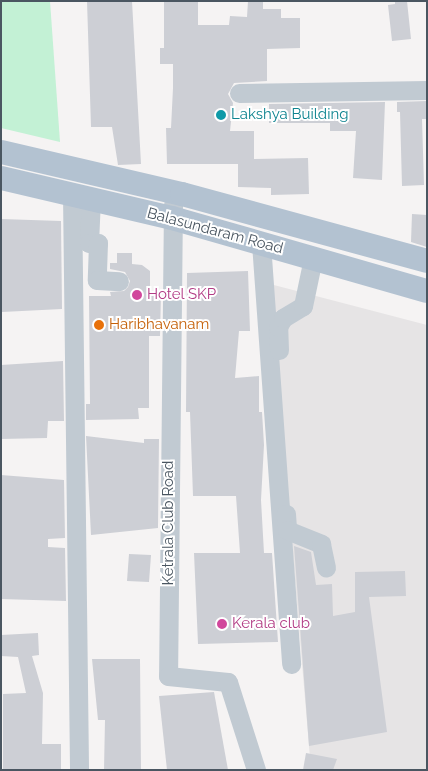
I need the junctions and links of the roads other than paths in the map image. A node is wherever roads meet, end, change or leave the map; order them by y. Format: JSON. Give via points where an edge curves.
{"nodes":[{"id":1,"x":427,"y":90,"type":"edge"},
{"id":2,"x":239,"y":93,"type":"dead end"},
{"id":3,"x":1,"y":152,"type":"edge"},
{"id":4,"x":1,"y":178,"type":"edge"},
{"id":5,"x":175,"y":192,"type":"junction"},
{"id":6,"x":81,"y":196,"type":"junction"},
{"id":7,"x":172,"y":218,"type":"junction"},
{"id":8,"x":260,"y":243,"type":"junction"},
{"id":9,"x":313,"y":258,"type":"junction"},
{"id":10,"x":427,"y":261,"type":"edge"},
{"id":11,"x":119,"y":281,"type":"dead end"},
{"id":12,"x":427,"y":291,"type":"edge"},
{"id":13,"x":326,"y":567,"type":"dead end"},
{"id":14,"x":291,"y":664,"type":"dead end"},
{"id":15,"x":79,"y":770,"type":"edge"},
{"id":16,"x":256,"y":770,"type":"edge"}],
"edges":[{"from":1,"to":2,"type":"street"},
{"from":3,"to":5,"type":"main road","name":"Balasundaram Road"},
{"from":4,"to":6,"type":"main road","name":"Balasundaram Road"},
{"from":5,"to":7,"type":"street"},
{"from":5,"to":10,"type":"main road","name":"Balasundaram Road"},
{"from":6,"to":7,"type":"main road","name":"Balasundaram Road"},
{"from":6,"to":11,"type":"street","via":[[90,243],[98,243],[97,280]]},
{"from":6,"to":15,"type":"street"},
{"from":7,"to":8,"type":"main road","name":"Balasundaram Road"},
{"from":7,"to":16,"type":"street","name":"Ketrala Club Road","via":[[168,676],[228,682]]},
{"from":8,"to":9,"type":"main road","name":"Balasundaram Road"},
{"from":8,"to":14,"type":"street"},
{"from":9,"to":12,"type":"main road","name":"Balasundaram Road"},
{"from":9,"to":13,"type":"street","via":[[303,306],[283,318],[278,328],[283,476],[287,530],[321,544]]}]}
